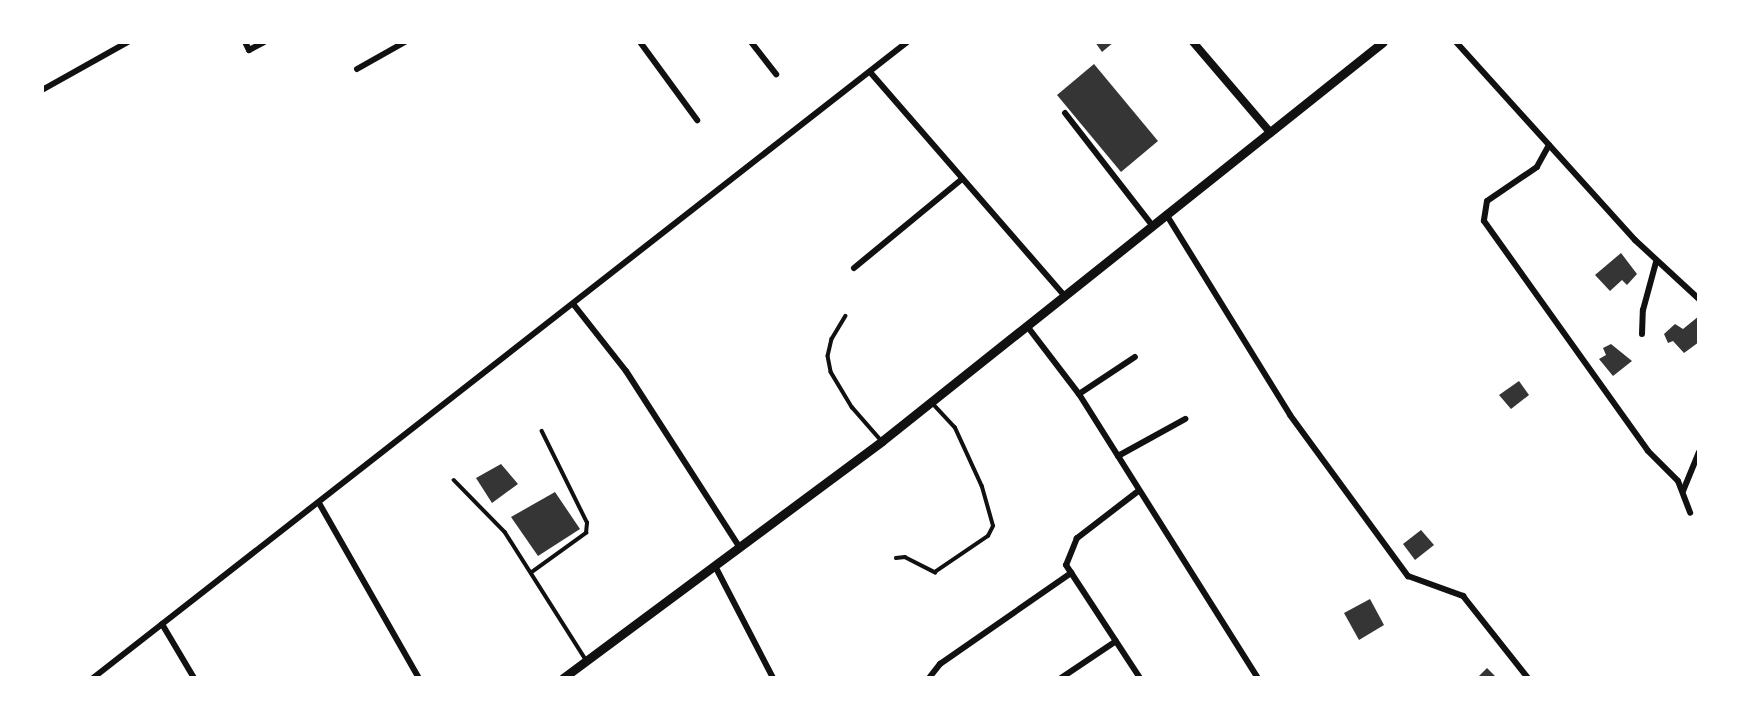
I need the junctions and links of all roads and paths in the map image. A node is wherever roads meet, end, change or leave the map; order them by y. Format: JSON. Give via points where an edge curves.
{"nodes":[{"id":1,"x":128,"y":42,"type":"edge"},
{"id":2,"x":245,"y":42,"type":"edge"},
{"id":3,"x":264,"y":42,"type":"edge"},
{"id":4,"x":405,"y":42,"type":"edge"},
{"id":5,"x":640,"y":42,"type":"edge"},
{"id":6,"x":751,"y":42,"type":"edge"},
{"id":7,"x":907,"y":42,"type":"edge"},
{"id":8,"x":1193,"y":42,"type":"edge"},
{"id":9,"x":1383,"y":42,"type":"edge"},
{"id":10,"x":1456,"y":42,"type":"edge"},
{"id":11,"x":357,"y":69,"type":"dead end"},
{"id":12,"x":870,"y":72,"type":"junction"},
{"id":13,"x":776,"y":74,"type":"dead end"},
{"id":14,"x":42,"y":90,"type":"edge"},
{"id":15,"x":1065,"y":113,"type":"dead end"},
{"id":16,"x":697,"y":120,"type":"dead end"},
{"id":17,"x":1269,"y":131,"type":"junction"},
{"id":18,"x":1549,"y":145,"type":"junction"},
{"id":19,"x":962,"y":179,"type":"junction"},
{"id":20,"x":1166,"y":214,"type":"junction"},
{"id":21,"x":1152,"y":225,"type":"junction"},
{"id":22,"x":1656,"y":261,"type":"junction"},
{"id":23,"x":854,"y":268,"type":"dead end"},
{"id":24,"x":1064,"y":295,"type":"junction"},
{"id":25,"x":1699,"y":299,"type":"edge"},
{"id":26,"x":574,"y":305,"type":"junction"},
{"id":27,"x":846,"y":316,"type":"dead end"},
{"id":28,"x":1027,"y":326,"type":"junction"},
{"id":29,"x":1642,"y":334,"type":"dead end"},
{"id":30,"x":1135,"y":357,"type":"dead end"},
{"id":31,"x":1079,"y":394,"type":"junction"},
{"id":32,"x":930,"y":401,"type":"junction"},
{"id":33,"x":1185,"y":419,"type":"dead end"},
{"id":34,"x":542,"y":432,"type":"dead end"},
{"id":35,"x":881,"y":441,"type":"junction"},
{"id":36,"x":1699,"y":452,"type":"edge"},
{"id":37,"x":1118,"y":456,"type":"junction"},
{"id":38,"x":454,"y":480,"type":"dead end"},
{"id":39,"x":1683,"y":491,"type":"junction"},
{"id":40,"x":1137,"y":492,"type":"junction"},
{"id":41,"x":319,"y":503,"type":"junction"},
{"id":42,"x":1690,"y":513,"type":"dead end"},
{"id":43,"x":740,"y":548,"type":"junction"},
{"id":44,"x":896,"y":558,"type":"dead end"},
{"id":45,"x":715,"y":566,"type":"junction"},
{"id":46,"x":532,"y":572,"type":"junction"},
{"id":47,"x":1071,"y":573,"type":"junction"},
{"id":48,"x":162,"y":624,"type":"junction"},
{"id":49,"x":1116,"y":641,"type":"junction"},
{"id":50,"x":586,"y":660,"type":"junction"},
{"id":51,"x":577,"y":668,"type":"junction"},
{"id":52,"x":93,"y":678,"type":"edge"},
{"id":53,"x":194,"y":678,"type":"edge"},
{"id":54,"x":419,"y":678,"type":"edge"},
{"id":55,"x":563,"y":678,"type":"edge"},
{"id":56,"x":582,"y":678,"type":"edge"},
{"id":57,"x":773,"y":678,"type":"edge"},
{"id":58,"x":929,"y":678,"type":"edge"},
{"id":59,"x":1061,"y":678,"type":"edge"},
{"id":60,"x":1140,"y":678,"type":"edge"},
{"id":61,"x":1258,"y":678,"type":"edge"},
{"id":62,"x":1528,"y":678,"type":"edge"}],
"edges":[{"from":1,"to":14,"type":"street"},
{"from":2,"to":3,"type":"street","via":[[249,50]]},
{"from":4,"to":11,"type":"street"},
{"from":5,"to":16,"type":"street"},
{"from":6,"to":13,"type":"street"},
{"from":7,"to":12,"type":"street"},
{"from":8,"to":17,"type":"street"},
{"from":9,"to":17,"type":"main road"},
{"from":10,"to":18,"type":"street"},
{"from":12,"to":19,"type":"street"},
{"from":12,"to":26,"type":"street"},
{"from":15,"to":21,"type":"street"},
{"from":17,"to":20,"type":"main road"},
{"from":18,"to":22,"type":"street"},
{"from":18,"to":39,"type":"street","via":[[1537,167],[1487,201],[1484,221],[1648,451]]},
{"from":19,"to":23,"type":"street"},
{"from":19,"to":24,"type":"street"},
{"from":20,"to":21,"type":"main road"},
{"from":20,"to":62,"type":"street","via":[[1290,415],[1408,576],[1463,596]]},
{"from":21,"to":24,"type":"main road"},
{"from":22,"to":25,"type":"street"},
{"from":22,"to":29,"type":"street","via":[[1643,310]]},
{"from":24,"to":28,"type":"main road"},
{"from":26,"to":41,"type":"street"},
{"from":26,"to":43,"type":"street","via":[[626,370]]},
{"from":27,"to":35,"type":"lane","via":[[832,339],[831,372],[852,407]]},
{"from":28,"to":31,"type":"street"},
{"from":28,"to":32,"type":"main road"},
{"from":30,"to":31,"type":"street"},
{"from":31,"to":37,"type":"street"},
{"from":32,"to":35,"type":"main road"},
{"from":32,"to":44,"type":"lane","via":[[955,428],[982,487],[993,526],[988,536],[935,572],[905,557]]},
{"from":33,"to":37,"type":"street"},
{"from":34,"to":46,"type":"lane","via":[[587,523],[586,533]]},
{"from":35,"to":43,"type":"main road"},
{"from":36,"to":39,"type":"street"},
{"from":37,"to":40,"type":"street"},
{"from":38,"to":46,"type":"lane","via":[[505,532]]},
{"from":39,"to":42,"type":"street"},
{"from":40,"to":47,"type":"street","via":[[1077,538],[1067,555]]},
{"from":40,"to":61,"type":"street"},
{"from":41,"to":48,"type":"street"},
{"from":41,"to":54,"type":"street"},
{"from":43,"to":45,"type":"main road"},
{"from":45,"to":50,"type":"main road"},
{"from":45,"to":57,"type":"street"},
{"from":46,"to":50,"type":"lane"},
{"from":47,"to":49,"type":"street"},
{"from":47,"to":58,"type":"street","via":[[940,664]]},
{"from":48,"to":52,"type":"street"},
{"from":48,"to":53,"type":"street"},
{"from":49,"to":59,"type":"street"},
{"from":49,"to":60,"type":"street"},
{"from":50,"to":51,"type":"main road"},
{"from":51,"to":55,"type":"main road"},
{"from":51,"to":56,"type":"street"}]}
